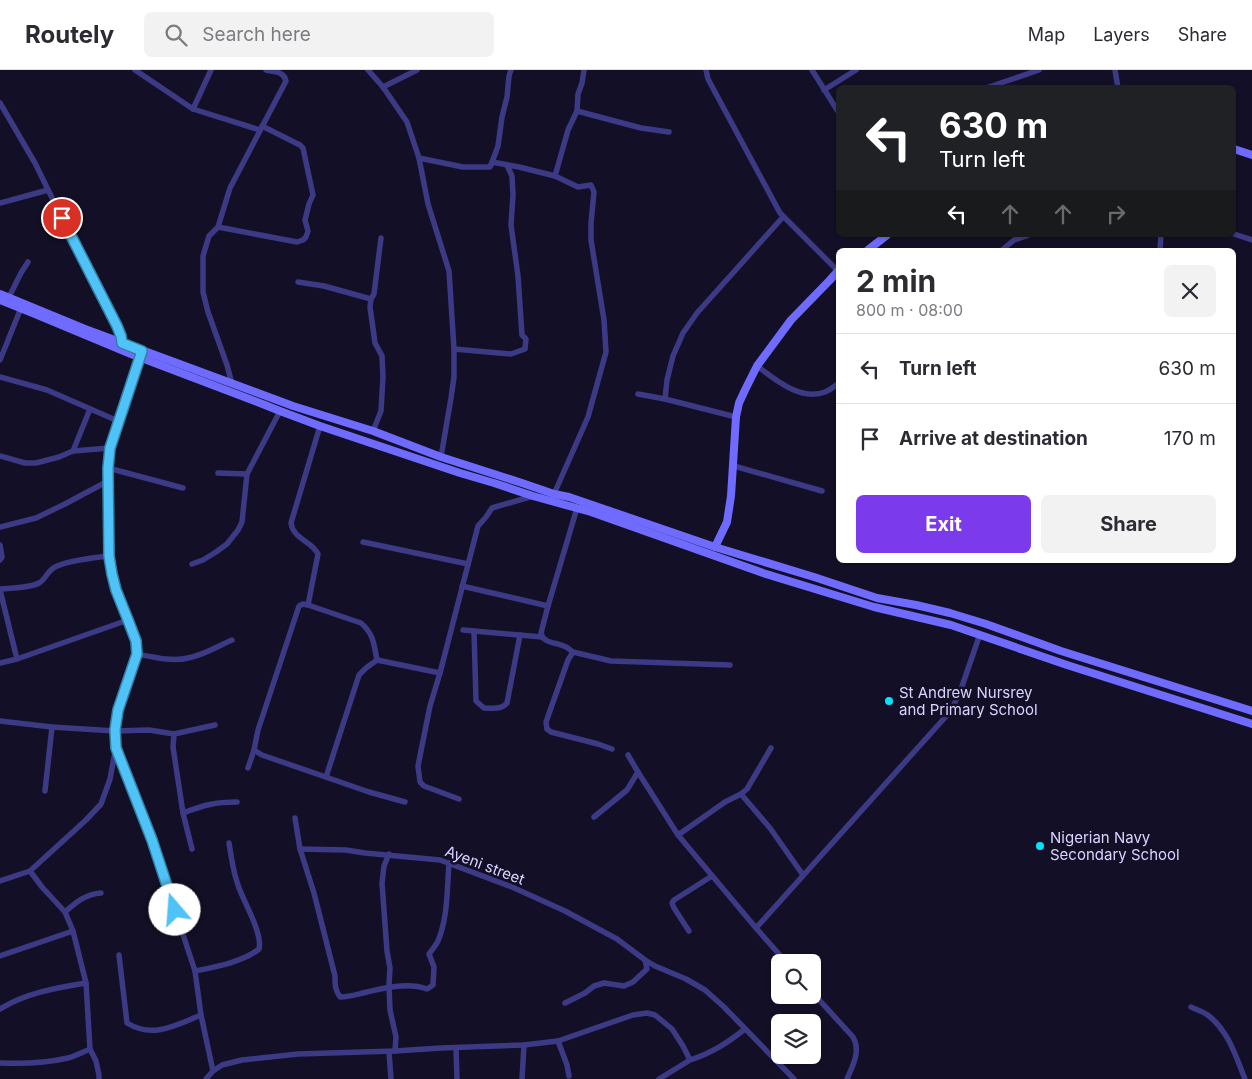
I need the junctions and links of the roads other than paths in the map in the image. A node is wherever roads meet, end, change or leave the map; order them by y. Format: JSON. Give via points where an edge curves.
{"nodes":[{"id":1,"x":135,"y":70,"type":"edge"},
{"id":2,"x":211,"y":70,"type":"edge"},
{"id":3,"x":266,"y":70,"type":"edge"},
{"id":4,"x":368,"y":70,"type":"edge"},
{"id":5,"x":417,"y":70,"type":"edge"},
{"id":6,"x":512,"y":70,"type":"edge"},
{"id":7,"x":584,"y":70,"type":"edge"},
{"id":8,"x":706,"y":70,"type":"edge"},
{"id":9,"x":812,"y":70,"type":"edge"},
{"id":10,"x":856,"y":70,"type":"edge"},
{"id":11,"x":1040,"y":70,"type":"edge"},
{"id":12,"x":1115,"y":70,"type":"edge"},
{"id":13,"x":995,"y":85,"type":"edge"},
{"id":14,"x":1118,"y":85,"type":"edge"},
{"id":15,"x":383,"y":87,"type":"junction"},
{"id":16,"x":824,"y":90,"type":"junction"},
{"id":17,"x":0,"y":103,"type":"edge"},
{"id":18,"x":836,"y":108,"type":"edge"},
{"id":19,"x":193,"y":109,"type":"junction"},
{"id":20,"x":577,"y":112,"type":"junction"},
{"id":21,"x":261,"y":128,"type":"junction"},
{"id":22,"x":669,"y":132,"type":"dead end"},
{"id":23,"x":1236,"y":150,"type":"edge"},
{"id":24,"x":1252,"y":155,"type":"edge"},
{"id":25,"x":419,"y":158,"type":"junction"},
{"id":26,"x":507,"y":165,"type":"junction"},
{"id":27,"x":490,"y":166,"type":"junction"},
{"id":28,"x":555,"y":176,"type":"junction"},
{"id":29,"x":48,"y":190,"type":"junction"},
{"id":30,"x":0,"y":203,"type":"edge"},
{"id":31,"x":783,"y":218,"type":"junction"},
{"id":32,"x":218,"y":227,"type":"junction"},
{"id":33,"x":1236,"y":235,"type":"edge"},
{"id":34,"x":884,"y":237,"type":"edge"},
{"id":35,"x":381,"y":238,"type":"dead end"},
{"id":36,"x":1013,"y":238,"type":"edge"},
{"id":37,"x":1252,"y":240,"type":"edge"},
{"id":38,"x":871,"y":248,"type":"edge"},
{"id":39,"x":1004,"y":248,"type":"edge"},
{"id":40,"x":28,"y":262,"type":"dead end"},
{"id":41,"x":836,"y":269,"type":"edge"},
{"id":42,"x":836,"y":273,"type":"edge"},
{"id":43,"x":298,"y":282,"type":"dead end"},
{"id":44,"x":0,"y":294,"type":"edge"},
{"id":45,"x":9,"y":297,"type":"junction"},
{"id":46,"x":371,"y":299,"type":"junction"},
{"id":47,"x":0,"y":300,"type":"edge"},
{"id":48,"x":21,"y":308,"type":"junction"},
{"id":49,"x":122,"y":343,"type":"junction"},
{"id":50,"x":454,"y":349,"type":"junction"},
{"id":51,"x":140,"y":354,"type":"junction"},
{"id":52,"x":0,"y":360,"type":"edge"},
{"id":53,"x":757,"y":366,"type":"junction"},
{"id":54,"x":0,"y":377,"type":"edge"},
{"id":55,"x":232,"y":384,"type":"junction"},
{"id":56,"x":836,"y":385,"type":"edge"},
{"id":57,"x":638,"y":394,"type":"dead end"},
{"id":58,"x":665,"y":398,"type":"junction"},
{"id":59,"x":90,"y":409,"type":"junction"},
{"id":60,"x":280,"y":411,"type":"junction"},
{"id":61,"x":736,"y":418,"type":"junction"},
{"id":62,"x":118,"y":421,"type":"junction"},
{"id":63,"x":320,"y":426,"type":"junction"},
{"id":64,"x":373,"y":431,"type":"junction"},
{"id":65,"x":110,"y":448,"type":"junction"},
{"id":66,"x":73,"y":451,"type":"junction"},
{"id":67,"x":0,"y":456,"type":"edge"},
{"id":68,"x":441,"y":457,"type":"junction"},
{"id":69,"x":734,"y":466,"type":"junction"},
{"id":70,"x":108,"y":468,"type":"junction"},
{"id":71,"x":218,"y":473,"type":"dead end"},
{"id":72,"x":247,"y":474,"type":"junction"},
{"id":73,"x":108,"y":481,"type":"junction"},
{"id":74,"x":183,"y":488,"type":"dead end"},
{"id":75,"x":822,"y":490,"type":"dead end"},
{"id":76,"x":554,"y":494,"type":"junction"},
{"id":77,"x":533,"y":496,"type":"junction"},
{"id":78,"x":577,"y":508,"type":"junction"},
{"id":79,"x":626,"y":521,"type":"junction"},
{"id":80,"x":0,"y":527,"type":"edge"},
{"id":81,"x":364,"y":542,"type":"dead end"},
{"id":82,"x":0,"y":546,"type":"edge"},
{"id":83,"x":715,"y":547,"type":"junction"},
{"id":84,"x":109,"y":556,"type":"junction"},
{"id":85,"x":0,"y":560,"type":"edge"},
{"id":86,"x":192,"y":564,"type":"dead end"},
{"id":87,"x":468,"y":564,"type":"junction"},
{"id":88,"x":462,"y":586,"type":"junction"},
{"id":89,"x":0,"y":590,"type":"edge"},
{"id":90,"x":877,"y":598,"type":"junction"},
{"id":91,"x":308,"y":605,"type":"junction"},
{"id":92,"x":548,"y":606,"type":"junction"},
{"id":93,"x":874,"y":606,"type":"junction"},
{"id":94,"x":128,"y":620,"type":"junction"},
{"id":95,"x":463,"y":630,"type":"dead end"},
{"id":96,"x":474,"y":631,"type":"junction"},
{"id":97,"x":980,"y":634,"type":"junction"},
{"id":98,"x":520,"y":635,"type":"junction"},
{"id":99,"x":542,"y":637,"type":"junction"},
{"id":100,"x":232,"y":640,"type":"dead end"},
{"id":101,"x":572,"y":652,"type":"junction"},
{"id":102,"x":137,"y":654,"type":"junction"},
{"id":103,"x":17,"y":659,"type":"junction"},
{"id":104,"x":377,"y":660,"type":"junction"},
{"id":105,"x":0,"y":663,"type":"edge"},
{"id":106,"x":730,"y":665,"type":"dead end"},
{"id":107,"x":440,"y":673,"type":"junction"},
{"id":108,"x":1252,"y":712,"type":"edge"},
{"id":109,"x":0,"y":721,"type":"edge"},
{"id":110,"x":1252,"y":724,"type":"edge"},
{"id":111,"x":216,"y":726,"type":"dead end"},
{"id":112,"x":52,"y":727,"type":"junction"},
{"id":113,"x":115,"y":730,"type":"junction"},
{"id":114,"x":174,"y":734,"type":"junction"},
{"id":115,"x":116,"y":748,"type":"junction"},
{"id":116,"x":771,"y":748,"type":"dead end"},
{"id":117,"x":612,"y":749,"type":"dead end"},
{"id":118,"x":254,"y":750,"type":"junction"},
{"id":119,"x":628,"y":755,"type":"dead end"},
{"id":120,"x":248,"y":768,"type":"dead end"},
{"id":121,"x":638,"y":772,"type":"junction"},
{"id":122,"x":326,"y":777,"type":"junction"},
{"id":123,"x":45,"y":791,"type":"dead end"},
{"id":124,"x":741,"y":794,"type":"junction"},
{"id":125,"x":459,"y":799,"type":"dead end"},
{"id":126,"x":237,"y":802,"type":"dead end"},
{"id":127,"x":405,"y":802,"type":"dead end"},
{"id":128,"x":183,"y":813,"type":"junction"},
{"id":129,"x":594,"y":817,"type":"dead end"},
{"id":130,"x":295,"y":818,"type":"dead end"},
{"id":131,"x":678,"y":835,"type":"junction"},
{"id":132,"x":229,"y":843,"type":"dead end"},
{"id":133,"x":192,"y":849,"type":"dead end"},
{"id":134,"x":300,"y":849,"type":"junction"},
{"id":135,"x":389,"y":854,"type":"junction"},
{"id":136,"x":448,"y":863,"type":"junction"},
{"id":137,"x":30,"y":871,"type":"junction"},
{"id":138,"x":803,"y":875,"type":"junction"},
{"id":139,"x":712,"y":876,"type":"junction"},
{"id":140,"x":0,"y":881,"type":"edge"},
{"id":141,"x":100,"y":893,"type":"dead end"},
{"id":142,"x":65,"y":912,"type":"junction"},
{"id":143,"x":756,"y":928,"type":"junction"},
{"id":144,"x":73,"y":931,"type":"junction"},
{"id":145,"x":689,"y":931,"type":"dead end"},
{"id":146,"x":779,"y":954,"type":"edge"},
{"id":147,"x":119,"y":955,"type":"dead end"},
{"id":148,"x":0,"y":956,"type":"edge"},
{"id":149,"x":645,"y":960,"type":"junction"},
{"id":150,"x":195,"y":971,"type":"junction"},
{"id":151,"x":86,"y":983,"type":"junction"},
{"id":152,"x":389,"y":988,"type":"junction"},
{"id":153,"x":821,"y":1002,"type":"edge"},
{"id":154,"x":565,"y":1003,"type":"dead end"},
{"id":155,"x":1191,"y":1007,"type":"dead end"},
{"id":156,"x":0,"y":1009,"type":"edge"},
{"id":157,"x":201,"y":1016,"type":"junction"},
{"id":158,"x":745,"y":1029,"type":"junction"},
{"id":159,"x":558,"y":1040,"type":"junction"},
{"id":160,"x":524,"y":1045,"type":"junction"},
{"id":161,"x":456,"y":1048,"type":"junction"},
{"id":162,"x":90,"y":1049,"type":"junction"},
{"id":163,"x":392,"y":1052,"type":"junction"},
{"id":164,"x":690,"y":1060,"type":"junction"},
{"id":165,"x":0,"y":1063,"type":"edge"},
{"id":166,"x":213,"y":1071,"type":"junction"},
{"id":167,"x":569,"y":1076,"type":"dead end"},
{"id":168,"x":99,"y":1079,"type":"edge"},
{"id":169,"x":206,"y":1079,"type":"edge"},
{"id":170,"x":391,"y":1079,"type":"edge"},
{"id":171,"x":457,"y":1079,"type":"edge"},
{"id":172,"x":522,"y":1079,"type":"edge"},
{"id":173,"x":659,"y":1079,"type":"edge"},
{"id":174,"x":793,"y":1079,"type":"edge"},
{"id":175,"x":847,"y":1079,"type":"edge"},
{"id":176,"x":1245,"y":1079,"type":"edge"}],
"edges":[{"from":1,"to":19,"type":"street"},
{"from":2,"to":19,"type":"street"},
{"from":3,"to":21,"type":"street","via":[[281,73],[286,81]]},
{"from":4,"to":15,"type":"street"},
{"from":5,"to":15,"type":"street"},
{"from":6,"to":27,"type":"street","via":[[498,146]]},
{"from":7,"to":20,"type":"street"},
{"from":8,"to":31,"type":"street"},
{"from":9,"to":16,"type":"street"},
{"from":10,"to":16,"type":"street"},
{"from":11,"to":13,"type":"street"},
{"from":12,"to":14,"type":"street"},
{"from":15,"to":25,"type":"street","via":[[407,122]]},
{"from":16,"to":18,"type":"street"},
{"from":17,"to":29,"type":"street"},
{"from":19,"to":21,"type":"street"},
{"from":20,"to":22,"type":"street"},
{"from":20,"to":28,"type":"street","via":[[568,130]]},
{"from":21,"to":32,"type":"street","via":[[230,188]]},
{"from":21,"to":32,"type":"street","via":[[303,148],[313,195],[305,220],[306,237],[297,242]]},
{"from":23,"to":24,"type":"main road"},
{"from":25,"to":27,"type":"street","via":[[464,167]]},
{"from":25,"to":50,"type":"street","via":[[428,204],[449,271]]},
{"from":26,"to":27,"type":"street","via":[[492,162]]},
{"from":26,"to":28,"type":"street"},
{"from":26,"to":50,"type":"street","via":[[512,176],[511,225],[525,349],[511,354]]},
{"from":28,"to":76,"type":"street","via":[[578,187],[591,185],[594,192],[591,240],[606,352],[588,417]]},
{"from":29,"to":30,"type":"street"},
{"from":29,"to":49,"type":"street","via":[[117,326]]},
{"from":31,"to":41,"type":"street"},
{"from":31,"to":58,"type":"street","via":[[682,333],[673,356]]},
{"from":32,"to":55,"type":"street","via":[[209,236],[203,256],[203,292]]},
{"from":33,"to":37,"type":"street"},
{"from":34,"to":38,"type":"main road"},
{"from":35,"to":46,"type":"street"},
{"from":36,"to":39,"type":"street"},
{"from":40,"to":45,"type":"street"},
{"from":42,"to":53,"type":"main road","via":[[791,320]]},
{"from":43,"to":46,"type":"street"},
{"from":44,"to":45,"type":"main road"},
{"from":45,"to":49,"type":"main road"},
{"from":46,"to":64,"type":"street","via":[[375,343],[382,356],[383,377],[381,411]]},
{"from":47,"to":48,"type":"main road"},
{"from":48,"to":51,"type":"main road"},
{"from":48,"to":52,"type":"street"},
{"from":49,"to":51,"type":"main road"},
{"from":50,"to":68,"type":"street","via":[[454,377]]},
{"from":51,"to":55,"type":"main road"},
{"from":51,"to":60,"type":"main road"},
{"from":51,"to":62,"type":"street"},
{"from":53,"to":56,"type":"street","via":[[795,391],[812,395],[826,392]]},
{"from":53,"to":61,"type":"main road","via":[[739,403]]},
{"from":54,"to":59,"type":"street","via":[[47,390]]},
{"from":55,"to":64,"type":"main road"},
{"from":57,"to":58,"type":"street"},
{"from":58,"to":61,"type":"street"},
{"from":59,"to":62,"type":"street"},
{"from":59,"to":66,"type":"street"},
{"from":60,"to":63,"type":"main road"},
{"from":60,"to":72,"type":"street"},
{"from":61,"to":69,"type":"main road"},
{"from":62,"to":65,"type":"street"},
{"from":63,"to":77,"type":"main road"},
{"from":63,"to":91,"type":"street","via":[[291,523],[294,532],[318,551]]},
{"from":64,"to":68,"type":"main road"},
{"from":65,"to":66,"type":"street"},
{"from":65,"to":70,"type":"street"},
{"from":66,"to":67,"type":"street","via":[[36,463]]},
{"from":68,"to":76,"type":"main road"},
{"from":69,"to":75,"type":"street"},
{"from":69,"to":83,"type":"main road","via":[[727,522]]},
{"from":70,"to":73,"type":"street"},
{"from":70,"to":74,"type":"street"},
{"from":71,"to":72,"type":"street"},
{"from":72,"to":86,"type":"street","via":[[242,522],[238,530],[227,544]]},
{"from":73,"to":80,"type":"street","via":[[36,518]]},
{"from":73,"to":84,"type":"street"},
{"from":76,"to":79,"type":"main road","via":[[570,497]]},
{"from":77,"to":78,"type":"main road"},
{"from":77,"to":87,"type":"street","via":[[492,508],[478,526]]},
{"from":78,"to":79,"type":"main road"},
{"from":78,"to":92,"type":"street"},
{"from":79,"to":83,"type":"main road"},
{"from":79,"to":93,"type":"main road","via":[[763,573]]},
{"from":81,"to":87,"type":"street"},
{"from":82,"to":85,"type":"street"},
{"from":83,"to":90,"type":"main road"},
{"from":84,"to":89,"type":"street","via":[[65,563],[54,567],[38,584]]},
{"from":84,"to":94,"type":"street","via":[[116,590]]},
{"from":87,"to":88,"type":"street"},
{"from":88,"to":92,"type":"street"},
{"from":88,"to":107,"type":"street"},
{"from":89,"to":103,"type":"street"},
{"from":90,"to":93,"type":"main road"},
{"from":90,"to":108,"type":"main road","via":[[950,613]]},
{"from":91,"to":104,"type":"street","via":[[360,623],[372,637]]},
{"from":91,"to":118,"type":"street","via":[[299,606]]},
{"from":92,"to":99,"type":"street"},
{"from":93,"to":97,"type":"main road"},
{"from":94,"to":102,"type":"street"},
{"from":94,"to":103,"type":"street"},
{"from":95,"to":96,"type":"street"},
{"from":96,"to":98,"type":"street"},
{"from":96,"to":98,"type":"street","via":[[476,701],[484,708],[496,709],[507,703]]},
{"from":97,"to":110,"type":"main road"},
{"from":97,"to":138,"type":"street","via":[[959,695],[949,713]]},
{"from":98,"to":99,"type":"street"},
{"from":99,"to":101,"type":"street"},
{"from":100,"to":102,"type":"street","via":[[186,659]]},
{"from":101,"to":106,"type":"street","via":[[611,661]]},
{"from":101,"to":117,"type":"street","via":[[546,722],[547,728],[551,732]]},
{"from":102,"to":113,"type":"street","via":[[118,710]]},
{"from":103,"to":105,"type":"street"},
{"from":104,"to":107,"type":"street"},
{"from":104,"to":122,"type":"street","via":[[359,675]]},
{"from":107,"to":125,"type":"street","via":[[422,741],[419,776],[424,786]]},
{"from":109,"to":112,"type":"street"},
{"from":111,"to":114,"type":"street"},
{"from":112,"to":113,"type":"street"},
{"from":112,"to":123,"type":"street"},
{"from":113,"to":114,"type":"street"},
{"from":113,"to":115,"type":"street"},
{"from":114,"to":128,"type":"street"},
{"from":115,"to":137,"type":"street","via":[[110,779],[100,804]]},
{"from":115,"to":150,"type":"street","via":[[152,840]]},
{"from":116,"to":124,"type":"street"},
{"from":118,"to":120,"type":"street"},
{"from":118,"to":122,"type":"street"},
{"from":119,"to":121,"type":"street"},
{"from":121,"to":129,"type":"street","via":[[627,790]]},
{"from":121,"to":131,"type":"street"},
{"from":122,"to":127,"type":"street"},
{"from":124,"to":131,"type":"street"},
{"from":124,"to":138,"type":"street"},
{"from":126,"to":128,"type":"street","via":[[210,804]]},
{"from":128,"to":133,"type":"street"},
{"from":130,"to":134,"type":"street"},
{"from":131,"to":139,"type":"street"},
{"from":132,"to":150,"type":"street","via":[[236,882],[258,934],[259,949],[231,962]]},
{"from":134,"to":135,"type":"street","name":"Ayeni street"},
{"from":134,"to":152,"type":"street","via":[[320,915],[336,992],[340,997],[348,997]]},
{"from":135,"to":136,"type":"street","name":"Ayeni street"},
{"from":135,"to":152,"type":"street","via":[[382,883]]},
{"from":136,"to":149,"type":"street","name":"Ayeni street","via":[[564,911],[617,939]]},
{"from":136,"to":152,"type":"street","via":[[443,922],[437,942],[429,954],[434,967],[433,985],[427,989],[419,986]]},
{"from":137,"to":140,"type":"street"},
{"from":137,"to":142,"type":"street"},
{"from":138,"to":143,"type":"street"},
{"from":139,"to":143,"type":"street"},
{"from":139,"to":145,"type":"street","via":[[672,903]]},
{"from":141,"to":142,"type":"street","via":[[82,898]]},
{"from":142,"to":144,"type":"street"},
{"from":143,"to":146,"type":"street"},
{"from":144,"to":148,"type":"street"},
{"from":144,"to":151,"type":"street"},
{"from":147,"to":157,"type":"street","via":[[127,1023],[146,1031],[159,1031]]},
{"from":149,"to":154,"type":"street","via":[[647,969],[633,982],[624,986],[604,983],[594,986]]},
{"from":149,"to":158,"type":"street","via":[[705,990]]},
{"from":150,"to":157,"type":"street"},
{"from":151,"to":156,"type":"street","via":[[34,994]]},
{"from":151,"to":162,"type":"street"},
{"from":152,"to":163,"type":"street","via":[[396,1037]]},
{"from":153,"to":175,"type":"street","via":[[856,1044],[856,1057]]},
{"from":155,"to":176,"type":"street","via":[[1208,1015],[1222,1029]]},
{"from":157,"to":166,"type":"street"},
{"from":158,"to":164,"type":"street","via":[[722,1047]]},
{"from":158,"to":174,"type":"street"},
{"from":159,"to":160,"type":"street"},
{"from":159,"to":164,"type":"street","via":[[647,1013],[655,1015],[672,1029]]},
{"from":159,"to":167,"type":"street"},
{"from":160,"to":161,"type":"street"},
{"from":160,"to":172,"type":"street"},
{"from":161,"to":163,"type":"street"},
{"from":161,"to":171,"type":"street"},
{"from":162,"to":165,"type":"street","via":[[70,1058]]},
{"from":162,"to":168,"type":"street"},
{"from":163,"to":166,"type":"street","via":[[298,1054],[242,1060]]},
{"from":163,"to":170,"type":"street"},
{"from":164,"to":173,"type":"street"},
{"from":166,"to":169,"type":"street"}]}
